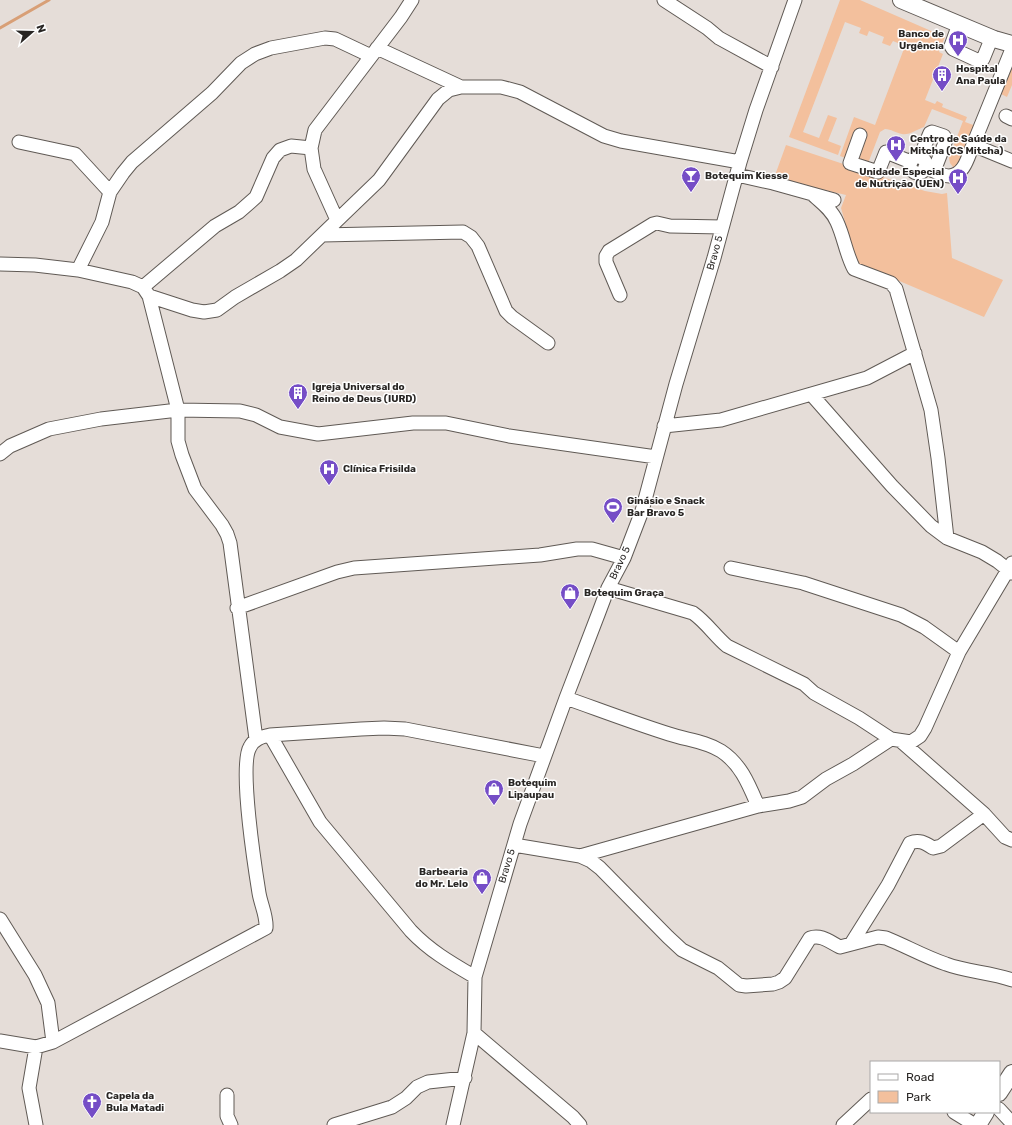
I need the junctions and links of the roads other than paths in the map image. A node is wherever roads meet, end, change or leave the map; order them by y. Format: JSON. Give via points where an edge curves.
{"nodes":[{"id":1,"x":412,"y":0,"type":"edge"},
{"id":2,"x":664,"y":0,"type":"edge"},
{"id":3,"x":795,"y":0,"type":"edge"},
{"id":4,"x":901,"y":0,"type":"edge"},
{"id":5,"x":959,"y":24,"type":"junction"},
{"id":6,"x":992,"y":37,"type":"junction"},
{"id":7,"x":1012,"y":44,"type":"edge"},
{"id":8,"x":1012,"y":48,"type":"edge"},
{"id":9,"x":374,"y":52,"type":"junction"},
{"id":10,"x":772,"y":67,"type":"junction"},
{"id":11,"x":460,"y":86,"type":"junction"},
{"id":12,"x":860,"y":135,"type":"dead end"},
{"id":13,"x":19,"y":142,"type":"dead end"},
{"id":14,"x":973,"y":145,"type":"junction"},
{"id":15,"x":311,"y":148,"type":"junction"},
{"id":16,"x":1012,"y":160,"type":"edge"},
{"id":17,"x":738,"y":168,"type":"junction"},
{"id":18,"x":110,"y":192,"type":"junction"},
{"id":19,"x":812,"y":194,"type":"junction"},
{"id":20,"x":834,"y":200,"type":"dead end"},
{"id":21,"x":337,"y":220,"type":"junction"},
{"id":22,"x":722,"y":227,"type":"junction"},
{"id":23,"x":322,"y":235,"type":"junction"},
{"id":24,"x":0,"y":264,"type":"edge"},
{"id":25,"x":78,"y":270,"type":"junction"},
{"id":26,"x":146,"y":292,"type":"junction"},
{"id":27,"x":620,"y":295,"type":"dead end"},
{"id":28,"x":548,"y":343,"type":"dead end"},
{"id":29,"x":915,"y":353,"type":"junction"},
{"id":30,"x":811,"y":394,"type":"junction"},
{"id":31,"x":178,"y":410,"type":"junction"},
{"id":32,"x":664,"y":426,"type":"junction"},
{"id":33,"x":0,"y":454,"type":"edge"},
{"id":34,"x":656,"y":457,"type":"junction"},
{"id":35,"x":947,"y":538,"type":"junction"},
{"id":36,"x":624,"y":558,"type":"junction"},
{"id":37,"x":731,"y":568,"type":"dead end"},
{"id":38,"x":1011,"y":569,"type":"edge"},
{"id":39,"x":608,"y":588,"type":"junction"},
{"id":40,"x":238,"y":608,"type":"junction"},
{"id":41,"x":959,"y":652,"type":"junction"},
{"id":42,"x":566,"y":698,"type":"junction"},
{"id":43,"x":270,"y":735,"type":"junction"},
{"id":44,"x":256,"y":739,"type":"junction"},
{"id":45,"x":897,"y":740,"type":"junction"},
{"id":46,"x":544,"y":756,"type":"junction"},
{"id":47,"x":758,"y":806,"type":"junction"},
{"id":48,"x":984,"y":814,"type":"junction"},
{"id":49,"x":1012,"y":840,"type":"edge"},
{"id":50,"x":514,"y":844,"type":"junction"},
{"id":51,"x":580,"y":856,"type":"junction"},
{"id":52,"x":0,"y":919,"type":"edge"},
{"id":53,"x":851,"y":944,"type":"junction"},
{"id":54,"x":475,"y":977,"type":"junction"},
{"id":55,"x":1012,"y":980,"type":"edge"},
{"id":56,"x":474,"y":1032,"type":"junction"},
{"id":57,"x":0,"y":1041,"type":"edge"},
{"id":58,"x":53,"y":1042,"type":"junction"},
{"id":59,"x":36,"y":1047,"type":"junction"},
{"id":60,"x":1012,"y":1073,"type":"edge"},
{"id":61,"x":465,"y":1078,"type":"junction"},
{"id":62,"x":1000,"y":1091,"type":"edge"},
{"id":63,"x":227,"y":1095,"type":"dead end"},
{"id":64,"x":870,"y":1100,"type":"edge"},
{"id":65,"x":1000,"y":1110,"type":"edge"},
{"id":66,"x":956,"y":1113,"type":"edge"},
{"id":67,"x":985,"y":1113,"type":"edge"},
{"id":68,"x":1012,"y":1123,"type":"edge"},
{"id":69,"x":36,"y":1125,"type":"edge"},
{"id":70,"x":231,"y":1125,"type":"edge"},
{"id":71,"x":334,"y":1125,"type":"edge"},
{"id":72,"x":453,"y":1125,"type":"edge"},
{"id":73,"x":580,"y":1125,"type":"edge"},
{"id":74,"x":843,"y":1125,"type":"edge"},
{"id":75,"x":976,"y":1125,"type":"edge"}],
"edges":[{"from":1,"to":9,"type":"street"},
{"from":2,"to":10,"type":"street","via":[[719,38]]},
{"from":3,"to":10,"type":"street","name":"Bravo 5"},
{"from":4,"to":5,"type":"main road"},
{"from":5,"to":6,"type":"main road"},
{"from":5,"to":6,"type":"street","via":[[953,49],[979,61],[983,59]]},
{"from":6,"to":7,"type":"main road"},
{"from":8,"to":14,"type":"street"},
{"from":9,"to":11,"type":"street"},
{"from":9,"to":15,"type":"street","via":[[315,130]]},
{"from":9,"to":18,"type":"street","via":[[325,38],[272,48],[255,54],[241,63],[212,93],[132,162]]},
{"from":10,"to":17,"type":"street","name":"Bravo 5"},
{"from":11,"to":17,"type":"street","via":[[501,87],[520,92],[604,136]]},
{"from":11,"to":21,"type":"street","via":[[449,90],[438,99],[379,180]]},
{"from":12,"to":14,"type":"street","via":[[850,163],[878,172],[886,152],[949,176],[959,173],[964,167]]},
{"from":13,"to":18,"type":"street","via":[[75,154]]},
{"from":14,"to":16,"type":"street"},
{"from":15,"to":21,"type":"street","via":[[314,169]]},
{"from":15,"to":26,"type":"street","via":[[291,146],[280,150],[273,158],[256,197],[239,212],[215,226]]},
{"from":17,"to":19,"type":"street","via":[[773,183]]},
{"from":17,"to":22,"type":"street","name":"Bravo 5"},
{"from":18,"to":25,"type":"street","via":[[102,222]]},
{"from":19,"to":20,"type":"street"},
{"from":19,"to":29,"type":"street","via":[[827,207],[837,221],[854,269],[891,283],[896,289]]},
{"from":21,"to":23,"type":"street"},
{"from":22,"to":27,"type":"street","via":[[670,226],[657,223],[609,251],[606,262]]},
{"from":22,"to":32,"type":"street","name":"Bravo 5"},
{"from":23,"to":26,"type":"street","via":[[285,268],[217,310],[192,310]]},
{"from":23,"to":28,"type":"street","via":[[463,232],[478,246],[506,311]]},
{"from":24,"to":25,"type":"street"},
{"from":25,"to":26,"type":"street","via":[[132,282]]},
{"from":26,"to":31,"type":"street"},
{"from":29,"to":30,"type":"street","via":[[867,378]]},
{"from":29,"to":35,"type":"street","via":[[931,410]]},
{"from":30,"to":32,"type":"street","via":[[721,420]]},
{"from":30,"to":35,"type":"street","via":[[892,486],[931,526]]},
{"from":31,"to":33,"type":"street","via":[[101,419],[48,429],[10,446]]},
{"from":31,"to":34,"type":"street","via":[[240,411],[280,427],[318,434],[413,423],[446,423],[509,436]]},
{"from":31,"to":40,"type":"street","via":[[178,441],[195,489],[222,525],[230,543]]},
{"from":32,"to":34,"type":"street","name":"Bravo 5"},
{"from":34,"to":36,"type":"street","name":"Bravo 5","via":[[642,511]]},
{"from":35,"to":38,"type":"street","via":[[982,552]]},
{"from":36,"to":39,"type":"street","name":"Bravo 5"},
{"from":36,"to":40,"type":"street","via":[[592,548],[540,555],[354,568]]},
{"from":37,"to":41,"type":"street","via":[[803,583],[900,615],[924,627]]},
{"from":38,"to":41,"type":"street"},
{"from":39,"to":42,"type":"street","name":"Bravo 5"},
{"from":39,"to":45,"type":"street","via":[[693,613],[727,646],[804,684],[814,693]]},
{"from":40,"to":44,"type":"street"},
{"from":41,"to":45,"type":"street","via":[[920,736],[911,742]]},
{"from":42,"to":46,"type":"street","name":"Bravo 5"},
{"from":42,"to":47,"type":"street","via":[[671,735],[708,744],[722,752],[737,766]]},
{"from":43,"to":44,"type":"street"},
{"from":43,"to":46,"type":"street","via":[[405,729]]},
{"from":43,"to":54,"type":"street","via":[[320,822],[411,931],[441,958]]},
{"from":44,"to":58,"type":"street","via":[[249,748],[246,766],[255,868],[267,920],[266,928]]},
{"from":45,"to":47,"type":"street","via":[[826,779],[802,797]]},
{"from":45,"to":48,"type":"street"},
{"from":46,"to":50,"type":"street","name":"Bravo 5"},
{"from":47,"to":51,"type":"street"},
{"from":48,"to":49,"type":"street"},
{"from":48,"to":53,"type":"street","via":[[941,846],[933,848],[920,841],[910,843],[888,885]]},
{"from":50,"to":51,"type":"street"},
{"from":50,"to":54,"type":"street","name":"Bravo 5"},
{"from":51,"to":53,"type":"street","via":[[600,868],[682,950],[718,968],[739,985],[779,982],[785,978],[810,938],[822,937],[840,947]]},
{"from":52,"to":58,"type":"street","via":[[35,975],[48,1003]]},
{"from":53,"to":55,"type":"street","via":[[878,937],[886,938],[961,969],[999,975]]},
{"from":54,"to":56,"type":"street","name":"Bravo 5"},
{"from":56,"to":61,"type":"street","name":"Bravo 5"},
{"from":56,"to":73,"type":"street"},
{"from":57,"to":59,"type":"street"},
{"from":58,"to":59,"type":"street"},
{"from":59,"to":69,"type":"street","via":[[30,1088]]},
{"from":60,"to":62,"type":"main road"},
{"from":61,"to":71,"type":"street","via":[[428,1082],[417,1087],[392,1107]]},
{"from":61,"to":72,"type":"street","name":"Bravo 5"},
{"from":63,"to":70,"type":"street","via":[[227,1116]]},
{"from":64,"to":74,"type":"street"},
{"from":65,"to":68,"type":"street"},
{"from":66,"to":75,"type":"street"},
{"from":67,"to":75,"type":"main road"}]}
